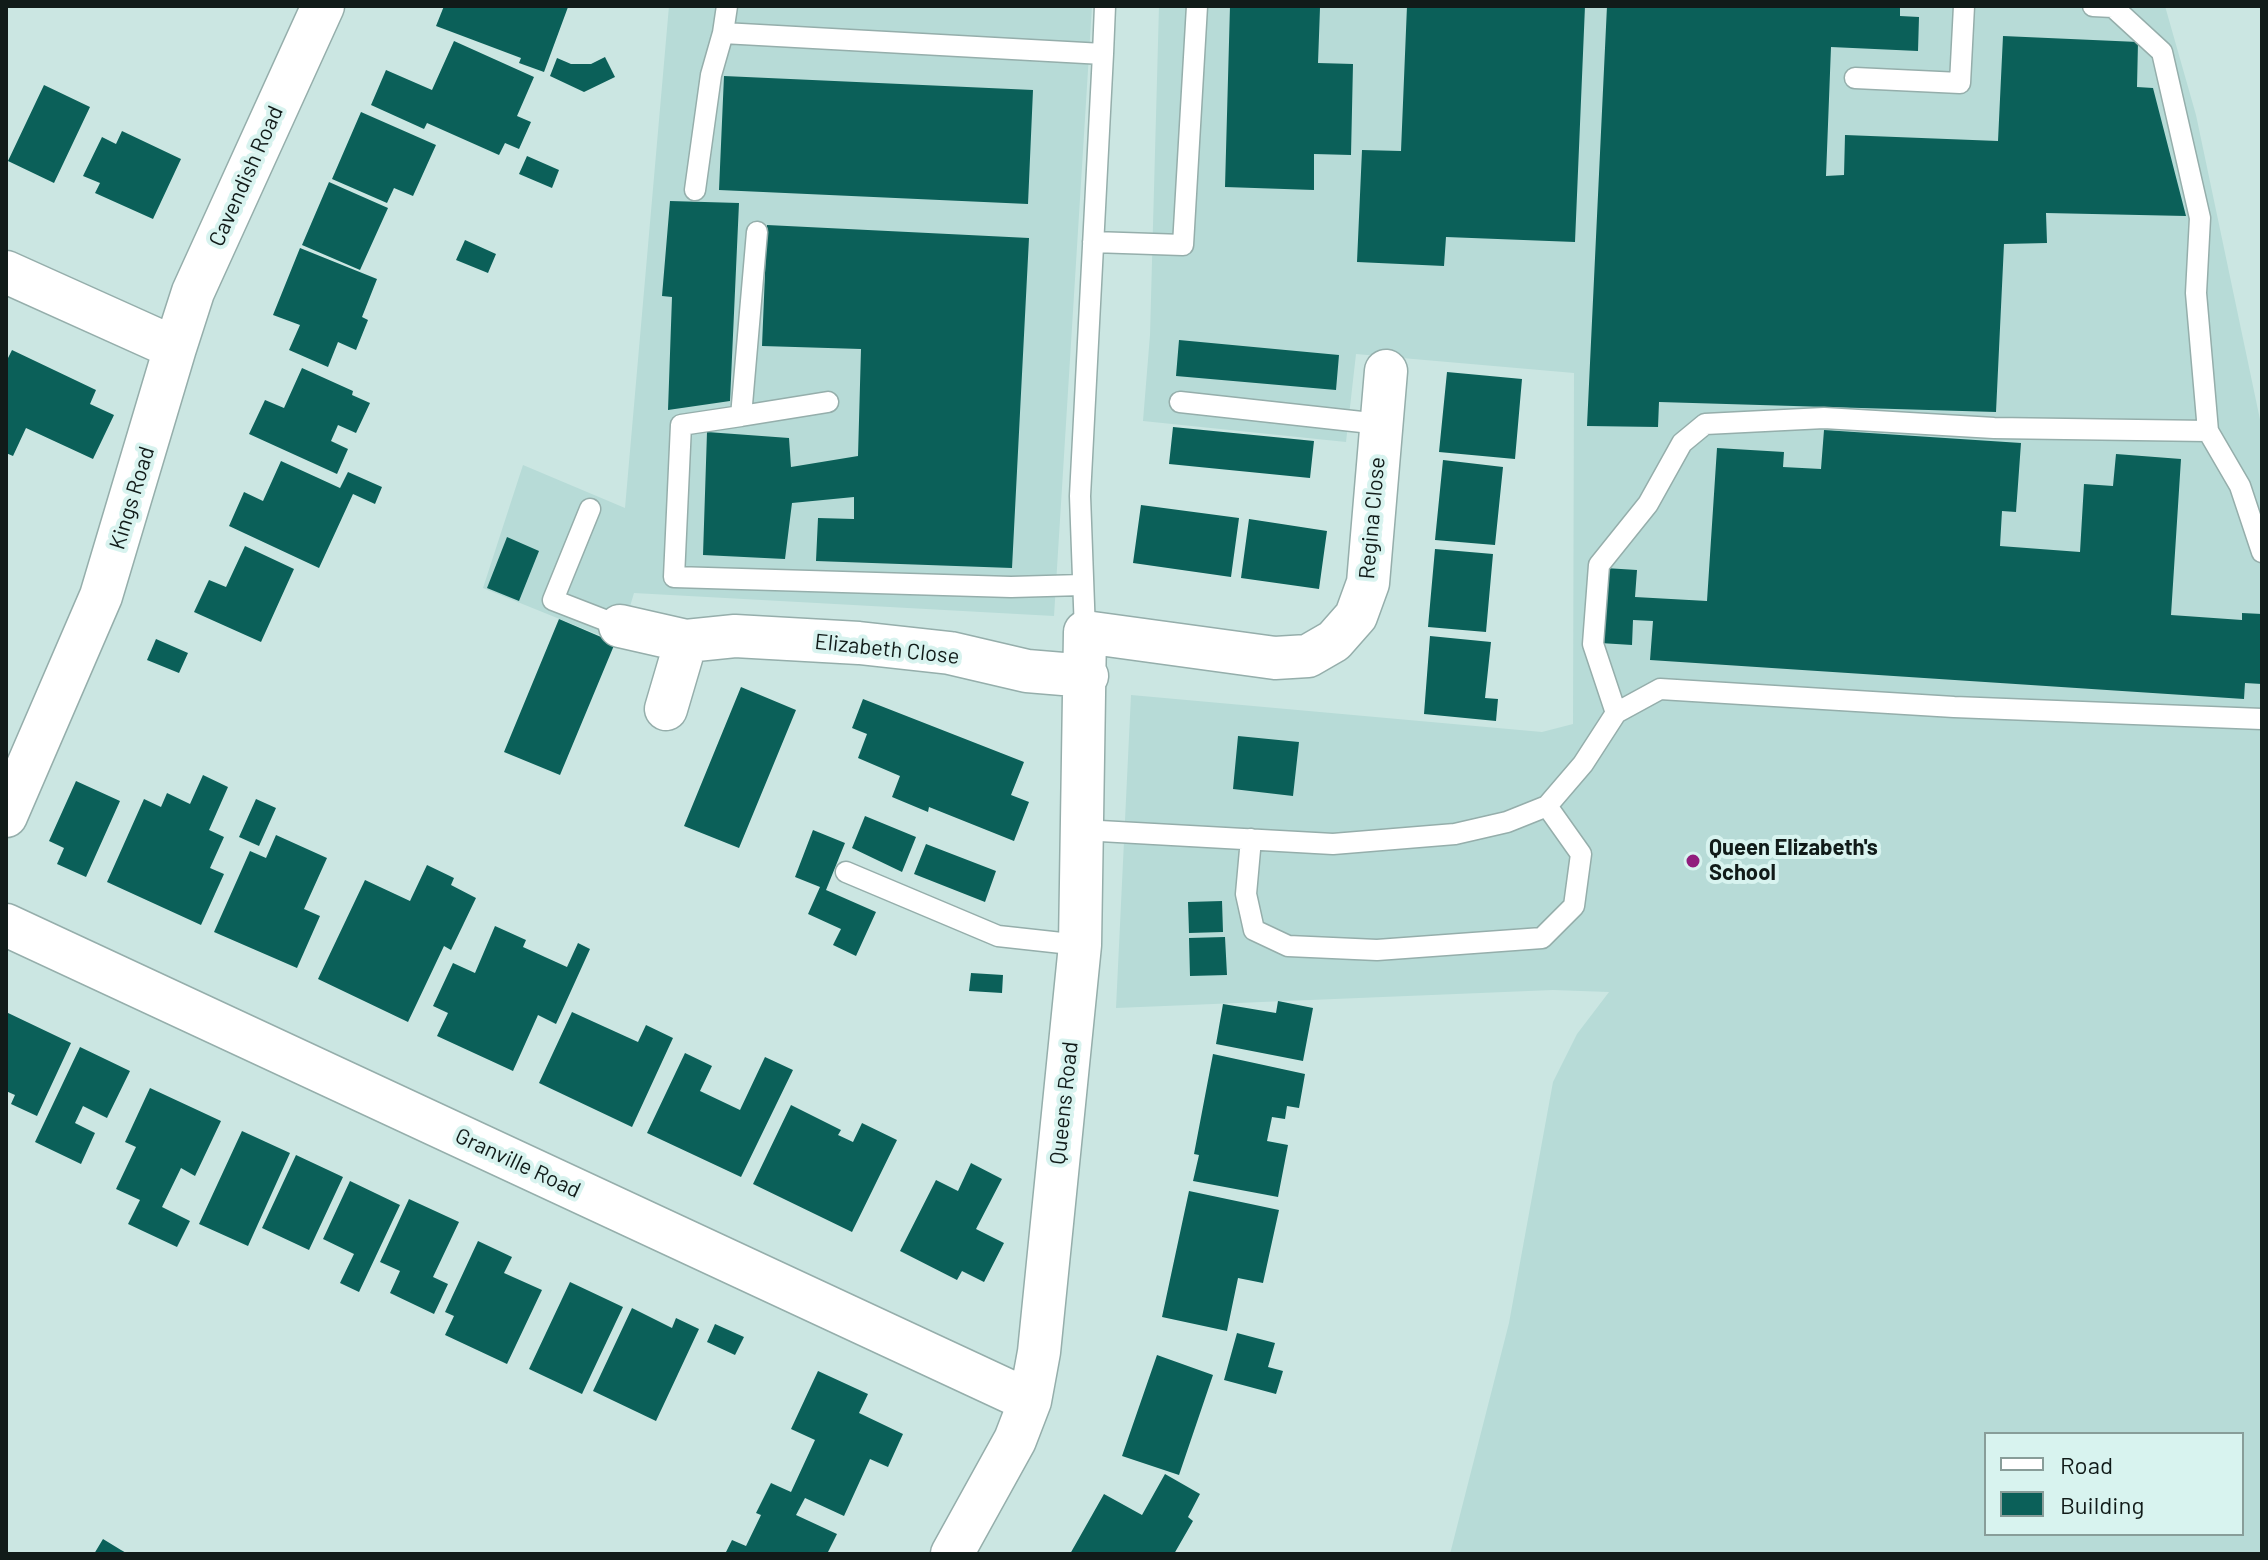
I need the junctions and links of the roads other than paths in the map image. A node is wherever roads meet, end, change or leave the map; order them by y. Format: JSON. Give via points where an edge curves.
{"nodes":[{"id":1,"x":323,"y":6,"type":"edge"},
{"id":2,"x":727,"y":6,"type":"edge"},
{"id":3,"x":1105,"y":6,"type":"edge"},
{"id":4,"x":1197,"y":6,"type":"edge"},
{"id":5,"x":1964,"y":6,"type":"edge"},
{"id":6,"x":2093,"y":6,"type":"edge"},
{"id":7,"x":723,"y":33,"type":"junction"},
{"id":8,"x":1103,"y":54,"type":"junction"},
{"id":9,"x":1855,"y":78,"type":"dead end"},
{"id":10,"x":695,"y":190,"type":"dead end"},
{"id":11,"x":757,"y":232,"type":"dead end"},
{"id":12,"x":1093,"y":242,"type":"junction"},
{"id":13,"x":6,"y":272,"type":"edge"},
{"id":14,"x":175,"y":348,"type":"junction"},
{"id":15,"x":1386,"y":371,"type":"dead end"},
{"id":16,"x":828,"y":402,"type":"dead end"},
{"id":17,"x":1180,"y":402,"type":"dead end"},
{"id":18,"x":741,"y":416,"type":"junction"},
{"id":19,"x":1380,"y":424,"type":"junction"},
{"id":20,"x":2208,"y":431,"type":"junction"},
{"id":21,"x":590,"y":509,"type":"dead end"},
{"id":22,"x":2262,"y":552,"type":"edge"},
{"id":23,"x":1082,"y":585,"type":"junction"},
{"id":24,"x":620,"y":626,"type":"joint"},
{"id":25,"x":1085,"y":632,"type":"junction"},
{"id":26,"x":686,"y":641,"type":"junction"},
{"id":27,"x":1087,"y":676,"type":"junction"},
{"id":28,"x":666,"y":709,"type":"dead end"},
{"id":29,"x":1616,"y":713,"type":"junction"},
{"id":30,"x":2262,"y":719,"type":"edge"},
{"id":31,"x":1547,"y":806,"type":"junction"},
{"id":32,"x":6,"y":816,"type":"edge"},
{"id":33,"x":1082,"y":830,"type":"junction"},
{"id":34,"x":1251,"y":839,"type":"junction"},
{"id":35,"x":846,"y":872,"type":"dead end"},
{"id":36,"x":6,"y":925,"type":"edge"},
{"id":37,"x":1080,"y":945,"type":"junction"},
{"id":38,"x":1030,"y":1401,"type":"junction"},
{"id":39,"x":952,"y":1554,"type":"edge"}],
"edges":[{"from":1,"to":14,"type":"street","name":"Cavendish Road","via":[[193,292]]},
{"from":2,"to":7,"type":"lane"},
{"from":3,"to":8,"type":"lane"},
{"from":4,"to":12,"type":"lane","via":[[1183,245]]},
{"from":5,"to":9,"type":"lane","via":[[1960,83]]},
{"from":6,"to":20,"type":"lane","via":[[2113,7],[2162,52],[2200,218],[2196,293]]},
{"from":7,"to":8,"type":"lane"},
{"from":7,"to":10,"type":"lane","via":[[711,75]]},
{"from":8,"to":12,"type":"lane"},
{"from":11,"to":18,"type":"lane"},
{"from":12,"to":23,"type":"lane","via":[[1080,496]]},
{"from":13,"to":14,"type":"street"},
{"from":14,"to":32,"type":"street","name":"Kings Road","via":[[101,596]]},
{"from":15,"to":19,"type":"street","name":"Regina Close"},
{"from":16,"to":18,"type":"lane"},
{"from":17,"to":19,"type":"lane"},
{"from":18,"to":23,"type":"lane","via":[[681,425],[674,577]]},
{"from":19,"to":25,"type":"street","name":"Regina Close","via":[[1368,583],[1356,616],[1334,641],[1308,656],[1275,658]]},
{"from":20,"to":22,"type":"lane","via":[[2240,486]]},
{"from":20,"to":29,"type":"lane","via":[[1994,428],[1824,418],[1705,424],[1682,443],[1648,504],[1599,565],[1593,644]]},
{"from":21,"to":24,"type":"lane","via":[[553,600]]},
{"from":23,"to":25,"type":"lane"},
{"from":24,"to":26,"type":"street","name":"Elizabeth Close"},
{"from":25,"to":27,"type":"street","name":"Queens Road"},
{"from":26,"to":27,"type":"street","name":"Elizabeth Close","via":[[735,636],[859,643]]},
{"from":26,"to":28,"type":"street"},
{"from":27,"to":33,"type":"street","name":"Queens Road"},
{"from":29,"to":30,"type":"lane","via":[[1660,689]]},
{"from":29,"to":31,"type":"lane"},
{"from":31,"to":34,"type":"lane","via":[[1455,834],[1333,844]]},
{"from":31,"to":34,"type":"lane","via":[[1581,854],[1574,906],[1542,938],[1377,950],[1288,946],[1254,930],[1246,894]]},
{"from":33,"to":34,"type":"lane"},
{"from":33,"to":37,"type":"street","name":"Queens Road"},
{"from":35,"to":37,"type":"lane","via":[[998,936]]},
{"from":36,"to":38,"type":"street","name":"Granville Road"},
{"from":37,"to":38,"type":"street","name":"Queens Road"},
{"from":38,"to":39,"type":"street","name":"Queens Road","via":[[1015,1440]]}]}
